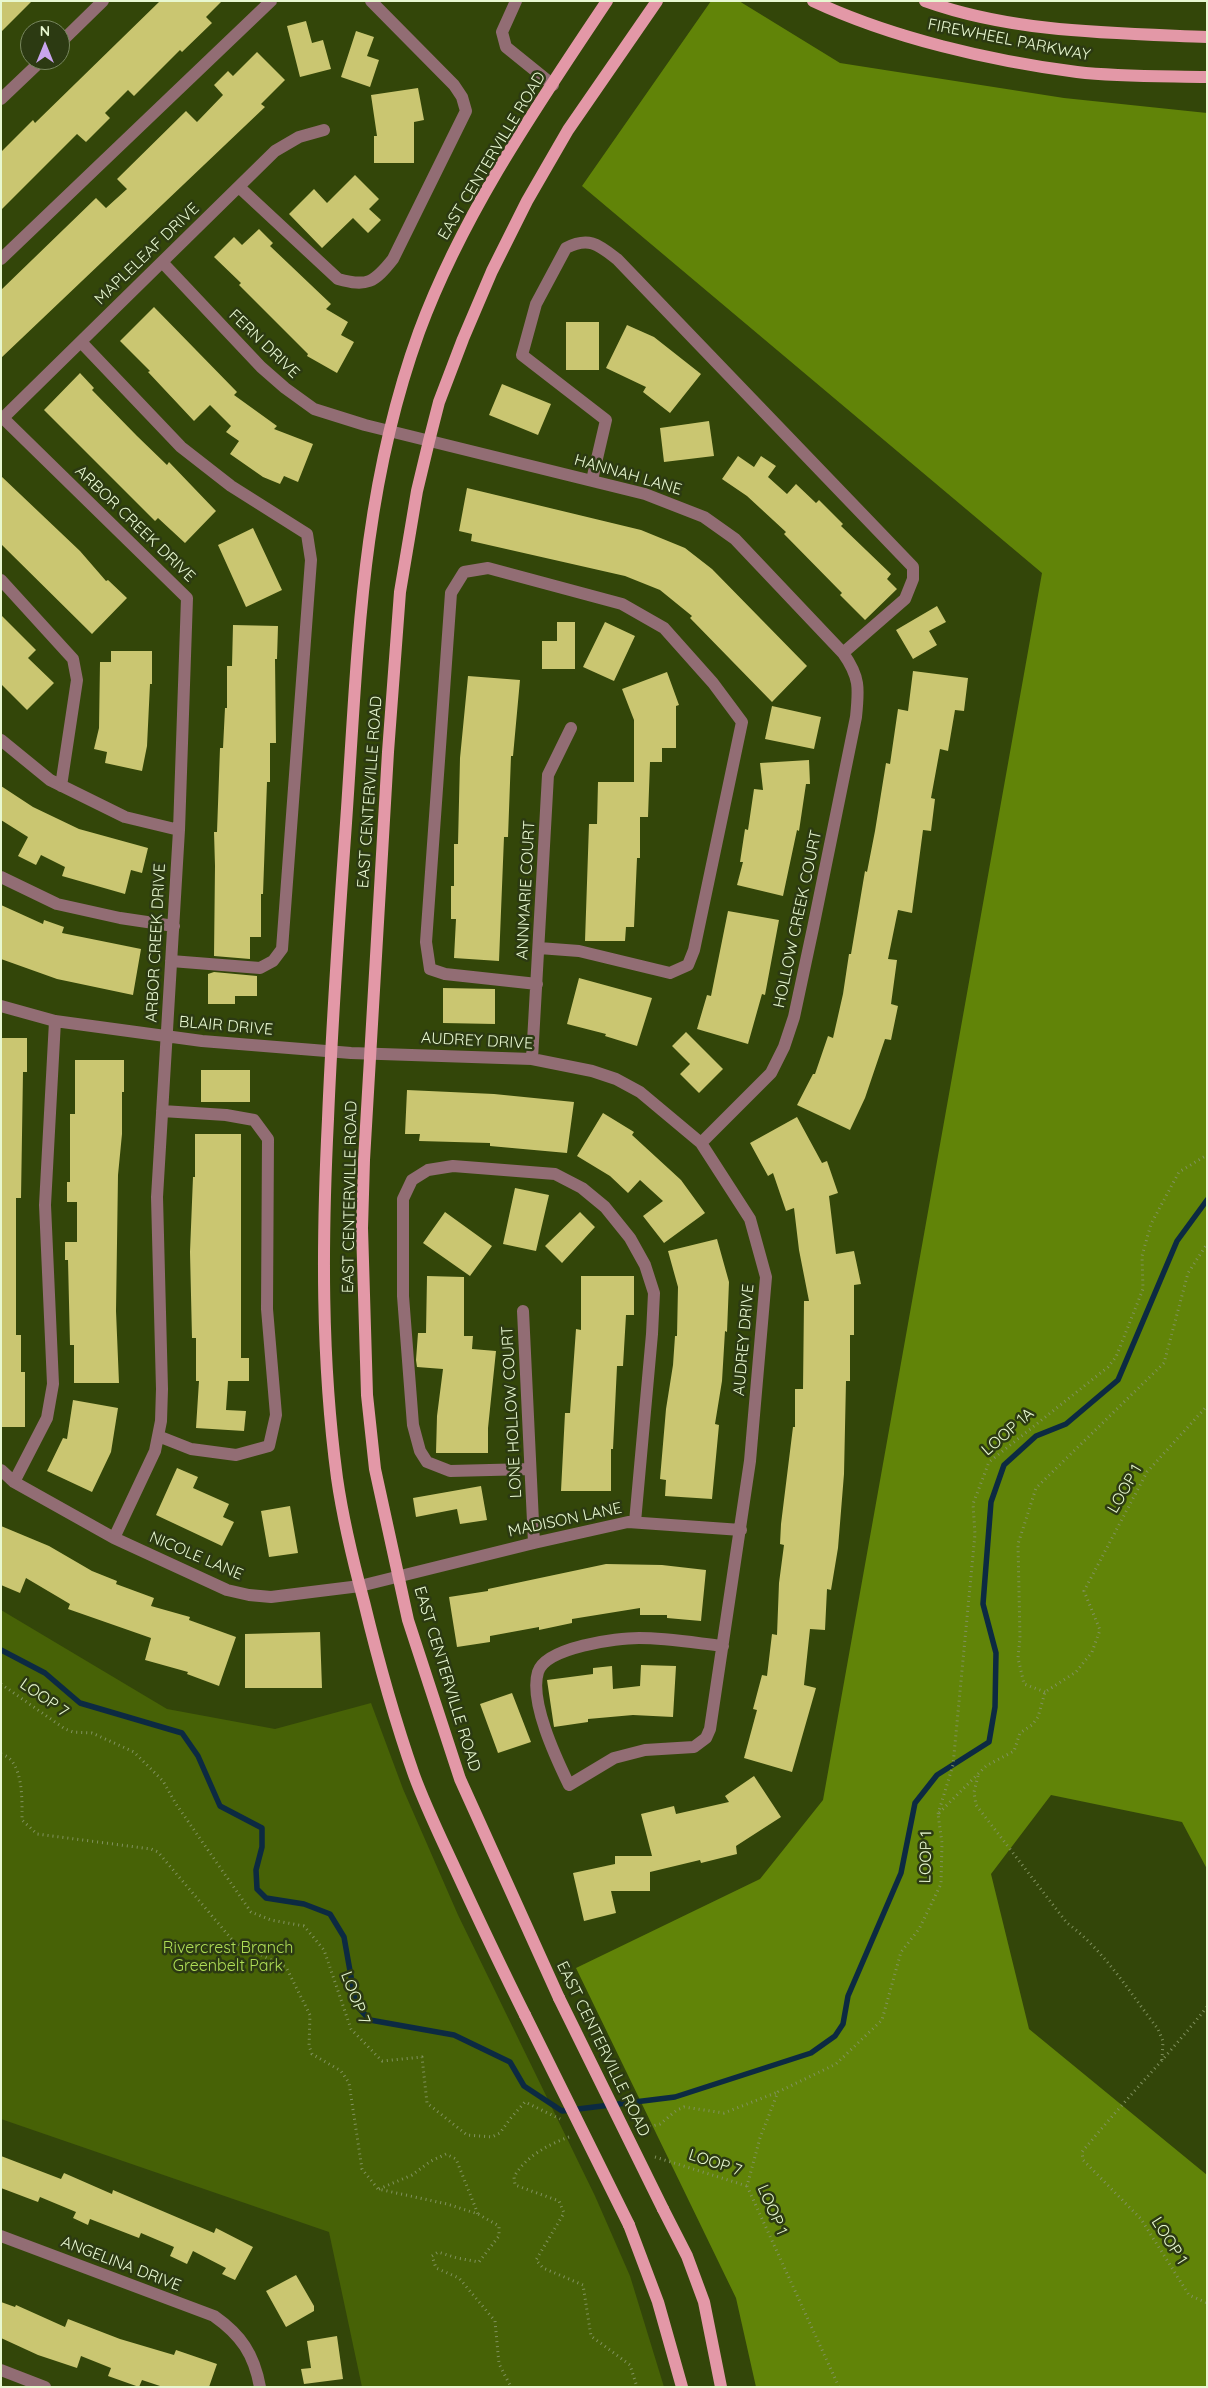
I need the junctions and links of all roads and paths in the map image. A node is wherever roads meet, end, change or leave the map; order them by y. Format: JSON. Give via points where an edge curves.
{"nodes":[{"id":1,"x":104,"y":1,"type":"edge"},
{"id":2,"x":271,"y":1,"type":"edge"},
{"id":3,"x":372,"y":1,"type":"edge"},
{"id":4,"x":516,"y":1,"type":"edge"},
{"id":5,"x":607,"y":1,"type":"edge"},
{"id":6,"x":657,"y":1,"type":"edge"},
{"id":7,"x":813,"y":1,"type":"edge"},
{"id":8,"x":925,"y":1,"type":"edge"},
{"id":9,"x":70,"y":33,"type":"edge"},
{"id":10,"x":1207,"y":36,"type":"edge"},
{"id":11,"x":31,"y":70,"type":"edge"},
{"id":12,"x":1207,"y":78,"type":"edge"},
{"id":13,"x":553,"y":85,"type":"junction"},
{"id":14,"x":1,"y":99,"type":"edge"},
{"id":15,"x":324,"y":130,"type":"dead end"},
{"id":16,"x":239,"y":187,"type":"junction"},
{"id":17,"x":1,"y":259,"type":"edge"},
{"id":18,"x":162,"y":262,"type":"junction"},
{"id":19,"x":81,"y":342,"type":"junction"},
{"id":20,"x":3,"y":418,"type":"joint"},
{"id":21,"x":390,"y":431,"type":"junction"},
{"id":22,"x":429,"y":442,"type":"junction"},
{"id":23,"x":592,"y":480,"type":"junction"},
{"id":24,"x":1,"y":580,"type":"edge"},
{"id":25,"x":843,"y":652,"type":"junction"},
{"id":26,"x":855,"y":670,"type":"joint"},
{"id":27,"x":571,"y":728,"type":"dead end"},
{"id":28,"x":1,"y":740,"type":"edge"},
{"id":29,"x":61,"y":786,"type":"junction"},
{"id":30,"x":179,"y":830,"type":"junction"},
{"id":31,"x":1,"y":877,"type":"edge"},
{"id":32,"x":174,"y":926,"type":"junction"},
{"id":33,"x":539,"y":948,"type":"junction"},
{"id":34,"x":172,"y":960,"type":"junction"},
{"id":35,"x":537,"y":984,"type":"junction"},
{"id":36,"x":1,"y":1006,"type":"edge"},
{"id":37,"x":55,"y":1021,"type":"junction"},
{"id":38,"x":167,"y":1037,"type":"junction"},
{"id":39,"x":331,"y":1051,"type":"junction"},
{"id":40,"x":371,"y":1054,"type":"junction"},
{"id":41,"x":532,"y":1059,"type":"junction"},
{"id":42,"x":162,"y":1111,"type":"junction"},
{"id":43,"x":701,"y":1143,"type":"junction"},
{"id":44,"x":1207,"y":1155,"type":"edge"},
{"id":45,"x":1207,"y":1244,"type":"edge"},
{"id":46,"x":523,"y":1311,"type":"dead end"},
{"id":47,"x":1207,"y":1406,"type":"edge"},
{"id":48,"x":158,"y":1436,"type":"junction"},
{"id":49,"x":530,"y":1469,"type":"junction"},
{"id":50,"x":1,"y":1470,"type":"edge"},
{"id":51,"x":14,"y":1482,"type":"junction"},
{"id":52,"x":635,"y":1522,"type":"junction"},
{"id":53,"x":741,"y":1530,"type":"junction"},
{"id":54,"x":114,"y":1538,"type":"junction"},
{"id":55,"x":534,"y":1543,"type":"junction"},
{"id":56,"x":399,"y":1578,"type":"junction"},
{"id":57,"x":360,"y":1586,"type":"junction"},
{"id":58,"x":723,"y":1646,"type":"junction"},
{"id":59,"x":1,"y":1684,"type":"edge"},
{"id":60,"x":1045,"y":1692,"type":"junction"},
{"id":61,"x":1,"y":1754,"type":"edge"},
{"id":62,"x":978,"y":1776,"type":"junction"},
{"id":63,"x":938,"y":1814,"type":"junction"},
{"id":64,"x":1207,"y":2007,"type":"edge"},
{"id":65,"x":1162,"y":2061,"type":"junction"},
{"id":66,"x":778,"y":2092,"type":"junction"},
{"id":67,"x":567,"y":2122,"type":"dead end"},
{"id":68,"x":638,"y":2130,"type":"dead end"},
{"id":69,"x":572,"y":2136,"type":"dead end"},
{"id":70,"x":646,"y":2154,"type":"dead end"},
{"id":71,"x":747,"y":2186,"type":"junction"},
{"id":72,"x":378,"y":2189,"type":"junction"},
{"id":73,"x":478,"y":2214,"type":"junction"},
{"id":74,"x":1,"y":2236,"type":"edge"},
{"id":75,"x":1207,"y":2303,"type":"edge"},
{"id":76,"x":1,"y":2370,"type":"edge"},
{"id":77,"x":45,"y":2387,"type":"edge"},
{"id":78,"x":260,"y":2387,"type":"edge"},
{"id":79,"x":511,"y":2387,"type":"edge"},
{"id":80,"x":637,"y":2387,"type":"edge"},
{"id":81,"x":682,"y":2387,"type":"edge"},
{"id":82,"x":721,"y":2387,"type":"edge"},
{"id":83,"x":839,"y":2387,"type":"edge"}],
"edges":[{"from":1,"to":9,"type":"street"},
{"from":2,"to":17,"type":"street"},
{"from":3,"to":16,"type":"street","via":[[454,85],[462,96],[466,111],[393,259],[380,276],[360,285],[338,279]]},
{"from":4,"to":13,"type":"street","via":[[502,32],[506,46]]},
{"from":5,"to":13,"type":"main road","name":"EAST CENTERVILLE ROAD"},
{"from":6,"to":22,"type":"main road","name":"EAST CENTERVILLE ROAD","via":[[568,130],[527,201],[463,339],[439,402]]},
{"from":7,"to":12,"type":"main road","name":"FIREWHEEL PARKWAY","via":[[920,40],[1004,59],[1078,72]]},
{"from":8,"to":10,"type":"main road","name":"FIREWHEEL PARKWAY","via":[[1006,21],[1107,32]]},
{"from":11,"to":14,"type":"street"},
{"from":13,"to":21,"type":"main road","name":"EAST CENTERVILLE ROAD","via":[[490,186],[452,255],[420,331]]},
{"from":15,"to":16,"type":"street","name":"MAPLELEAF DRIVE","via":[[299,137],[275,151]]},
{"from":16,"to":18,"type":"street","name":"MAPLELEAF DRIVE"},
{"from":18,"to":19,"type":"street","name":"MAPLELEAF DRIVE"},
{"from":18,"to":21,"type":"street","name":"FERN DRIVE","via":[[261,367],[285,388],[314,409]]},
{"from":19,"to":20,"type":"street","name":"MAPLELEAF DRIVE"},
{"from":19,"to":34,"type":"street","via":[[181,447],[231,486],[307,534],[311,560],[282,949],[273,962],[260,968]]},
{"from":20,"to":30,"type":"street","name":"ARBOR CREEK DRIVE","via":[[187,598]]},
{"from":21,"to":22,"type":"street","name":"HANNAH LANE"},
{"from":21,"to":39,"type":"main road","name":"EAST CENTERVILLE ROAD","via":[[374,500],[361,594]]},
{"from":22,"to":23,"type":"street","name":"HANNAH LANE"},
{"from":22,"to":40,"type":"main road","name":"EAST CENTERVILLE ROAD","via":[[400,592]]},
{"from":23,"to":25,"type":"street","name":"HANNAH LANE","via":[[654,497],[704,517],[735,539]]},
{"from":23,"to":25,"type":"street","via":[[606,420],[522,354],[536,304],[566,248],[576,243],[597,243],[617,259],[913,566],[913,579],[905,599]]},
{"from":24,"to":29,"type":"street","via":[[73,659],[77,680]]},
{"from":25,"to":26,"type":"street","name":"HANNAH LANE"},
{"from":26,"to":43,"type":"street","name":"HOLLOW CREEK COURT","via":[[856,717],[794,1017],[771,1073]]},
{"from":27,"to":33,"type":"street","name":"ANNMARIE COURT","via":[[548,776]]},
{"from":28,"to":29,"type":"street"},
{"from":29,"to":30,"type":"street","via":[[125,817]]},
{"from":30,"to":32,"type":"street","name":"ARBOR CREEK DRIVE"},
{"from":31,"to":32,"type":"street","via":[[57,904]]},
{"from":32,"to":34,"type":"street","name":"ARBOR CREEK DRIVE"},
{"from":33,"to":35,"type":"street","name":"ANNMARIE COURT"},
{"from":33,"to":35,"type":"street","via":[[579,951],[670,973],[688,965],[694,950],[742,722],[713,683],[664,628],[622,604],[488,568],[464,572],[451,593],[426,942],[430,969],[445,974]]},
{"from":34,"to":38,"type":"street","name":"ARBOR CREEK DRIVE"},
{"from":35,"to":41,"type":"street","name":"ANNMARIE COURT"},
{"from":36,"to":37,"type":"street","name":"BLAIR DRIVE"},
{"from":37,"to":38,"type":"street","name":"BLAIR DRIVE"},
{"from":37,"to":51,"type":"street","via":[[45,1205],[53,1384],[47,1418]]},
{"from":38,"to":39,"type":"street","name":"BLAIR DRIVE"},
{"from":38,"to":42,"type":"street","name":"ARBOR CREEK DRIVE"},
{"from":39,"to":40,"type":"street","name":"AUDREY DRIVE"},
{"from":39,"to":57,"type":"main road","name":"EAST CENTERVILLE ROAD","via":[[324,1224],[324,1339],[338,1483]]},
{"from":40,"to":41,"type":"street","name":"AUDREY DRIVE"},
{"from":40,"to":56,"type":"main road","name":"EAST CENTERVILLE ROAD","via":[[362,1228],[367,1394],[375,1469]]},
{"from":41,"to":43,"type":"street","name":"AUDREY DRIVE","via":[[577,1067],[616,1079],[640,1092]]},
{"from":42,"to":48,"type":"street","name":"ARBOR CREEK DRIVE","via":[[157,1197],[162,1389]]},
{"from":42,"to":48,"type":"street","via":[[254,1120],[268,1139],[267,1309],[276,1415],[268,1446],[236,1455],[191,1449]]},
{"from":43,"to":53,"type":"street","name":"AUDREY DRIVE","via":[[750,1219],[766,1277]]},
{"from":44,"to":63,"type":"path","name":"LOOP 1A","via":[[1179,1172],[1152,1224],[1142,1256],[1143,1288],[1116,1357],[1108,1367],[989,1462],[974,1504],[975,1534],[952,1765]]},
{"from":45,"to":60,"type":"path","via":[[1188,1273],[1164,1363],[1036,1488],[1018,1544],[1018,1658],[1024,1684]]},
{"from":46,"to":49,"type":"street","name":"LONE HOLLOW COURT"},
{"from":47,"to":60,"type":"path","name":"LOOP 1","via":[[1147,1472],[1084,1591],[1100,1630],[1092,1652],[1076,1672]]},
{"from":48,"to":54,"type":"street","name":"ARBOR CREEK DRIVE","via":[[155,1451]]},
{"from":49,"to":52,"type":"street","via":[[450,1471],[427,1462],[420,1451],[413,1424],[403,1296],[403,1199],[412,1180],[428,1170],[453,1166],[555,1174],[582,1188],[605,1207],[630,1238],[654,1293]]},
{"from":49,"to":55,"type":"street","name":"LONE HOLLOW COURT"},
{"from":50,"to":51,"type":"street","name":"NICOLE LANE"},
{"from":51,"to":54,"type":"street","name":"NICOLE LANE"},
{"from":52,"to":53,"type":"street","name":"MADISON LANE"},
{"from":52,"to":55,"type":"street","name":"MADISON LANE"},
{"from":53,"to":58,"type":"street","name":"AUDREY DRIVE"},
{"from":54,"to":57,"type":"street","name":"NICOLE LANE","via":[[227,1590],[249,1595],[271,1597]]},
{"from":55,"to":56,"type":"street","name":"MADISON LANE"},
{"from":56,"to":57,"type":"street","name":"NICOLE LANE"},
{"from":56,"to":82,"type":"main road","name":"EAST CENTERVILLE ROAD","bridge":true,"via":[[414,1638],[460,1778],[560,1998],[687,2256],[704,2302]]},
{"from":57,"to":81,"type":"main road","name":"EAST CENTERVILLE ROAD","bridge":true,"via":[[380,1668],[416,1780],[488,1940],[629,2225],[658,2302]]},
{"from":58,"to":58,"type":"street","name":"AUDREY DRIVE","via":[[639,1638],[580,1646],[548,1658],[538,1671],[538,1692],[547,1738],[569,1785],[614,1758],[645,1750],[694,1747],[706,1738]]},
{"from":59,"to":67,"type":"path","name":"LOOP 7","via":[[65,1729],[92,1732],[134,1752],[163,1781],[251,1912],[271,1920],[304,1926],[324,1950],[350,2029],[382,2061],[422,2057],[427,2103],[467,2135],[492,2137],[500,2134],[525,2102]]},
{"from":60,"to":62,"type":"path","name":"LOOP 1","via":[[1038,1717],[1020,1733],[1014,1751],[986,1766]]},
{"from":61,"to":72,"type":"path","via":[[13,1763],[22,1784],[22,1820],[37,1834],[158,1852],[234,1942],[286,1967],[310,2015],[309,2046],[312,2054],[341,2071],[349,2083],[362,2169]]},
{"from":62,"to":63,"type":"path","name":"LOOP 1"},
{"from":62,"to":65,"type":"path","via":[[974,1792],[976,1806],[1067,1923],[1101,1954],[1158,2029],[1163,2041]]},
{"from":63,"to":66,"type":"path","name":"LOOP 1","via":[[942,1843],[941,1884],[919,1929],[901,1952],[882,2020],[836,2064]]},
{"from":64,"to":65,"type":"path","name":"LOOP 1"},
{"from":65,"to":75,"type":"path","name":"LOOP 1","via":[[1082,2152],[1083,2160],[1140,2219],[1188,2295]]},
{"from":66,"to":68,"type":"path","via":[[724,2114],[684,2107],[660,2124]]},
{"from":66,"to":71,"type":"path","name":"LOOP 1","via":[[760,2138]]},
{"from":69,"to":80,"type":"path","via":[[550,2144],[520,2167],[514,2177],[515,2185],[559,2201],[564,2213],[536,2260],[543,2268],[584,2285],[591,2336],[630,2365]]},
{"from":70,"to":71,"type":"path","name":"LOOP 7"},
{"from":71,"to":83,"type":"path","name":"LOOP 1"},
{"from":72,"to":73,"type":"path"},
{"from":72,"to":73,"type":"path","via":[[412,2175],[446,2154],[456,2159]]},
{"from":73,"to":79,"type":"path","via":[[499,2226],[499,2236],[479,2262],[438,2252],[432,2256],[436,2268],[459,2278],[495,2321],[499,2364]]},
{"from":74,"to":78,"type":"street","name":"ANGELINA DRIVE","via":[[214,2316],[241,2339],[256,2368]]},
{"from":76,"to":77,"type":"street"}]}
